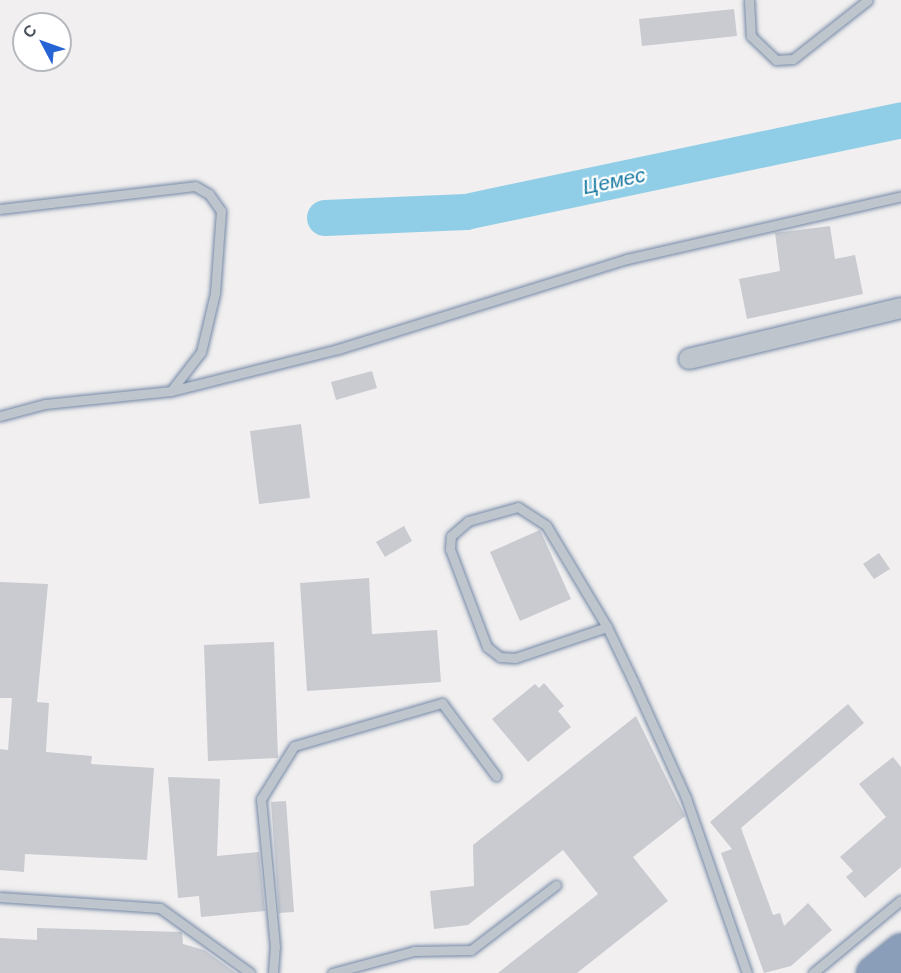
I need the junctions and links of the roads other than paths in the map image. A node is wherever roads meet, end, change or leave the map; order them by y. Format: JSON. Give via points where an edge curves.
{"nodes":[{"id":1,"x":749,"y":0,"type":"edge"},
{"id":2,"x":868,"y":0,"type":"edge"},
{"id":3,"x":901,"y":196,"type":"edge"},
{"id":4,"x":0,"y":208,"type":"edge"},
{"id":5,"x":901,"y":308,"type":"edge"},
{"id":6,"x":689,"y":358,"type":"dead end"},
{"id":7,"x":171,"y":391,"type":"junction"},
{"id":8,"x":0,"y":416,"type":"edge"},
{"id":9,"x":607,"y":627,"type":"junction"},
{"id":10,"x":496,"y":776,"type":"dead end"},
{"id":11,"x":556,"y":885,"type":"dead end"},
{"id":12,"x":0,"y":897,"type":"edge"},
{"id":13,"x":901,"y":900,"type":"edge"},
{"id":14,"x":901,"y":950,"type":"edge"},
{"id":15,"x":250,"y":973,"type":"edge"},
{"id":16,"x":273,"y":973,"type":"edge"},
{"id":17,"x":332,"y":973,"type":"edge"},
{"id":18,"x":747,"y":973,"type":"edge"},
{"id":19,"x":813,"y":973,"type":"edge"},
{"id":20,"x":873,"y":973,"type":"edge"}],
"edges":[{"from":1,"to":2,"type":"lane","via":[[751,36],[776,60],[793,59]]},
{"from":3,"to":7,"type":"lane","via":[[627,259],[338,350]]},
{"from":4,"to":7,"type":"lane","via":[[195,186],[209,194],[221,211],[215,293],[201,352]]},
{"from":5,"to":6,"type":"street"},
{"from":7,"to":8,"type":"lane","via":[[45,404]]},
{"from":9,"to":9,"type":"lane","via":[[515,658],[500,657],[487,647],[450,549],[451,536],[468,521],[518,507],[546,525]]},
{"from":9,"to":18,"type":"lane","via":[[686,798]]},
{"from":10,"to":16,"type":"lane","via":[[442,703],[294,746],[261,799],[275,947]]},
{"from":11,"to":17,"type":"lane","via":[[471,950],[414,951]]},
{"from":12,"to":15,"type":"lane","via":[[160,908]]},
{"from":13,"to":19,"type":"lane"},
{"from":14,"to":20,"type":"highway"}]}
